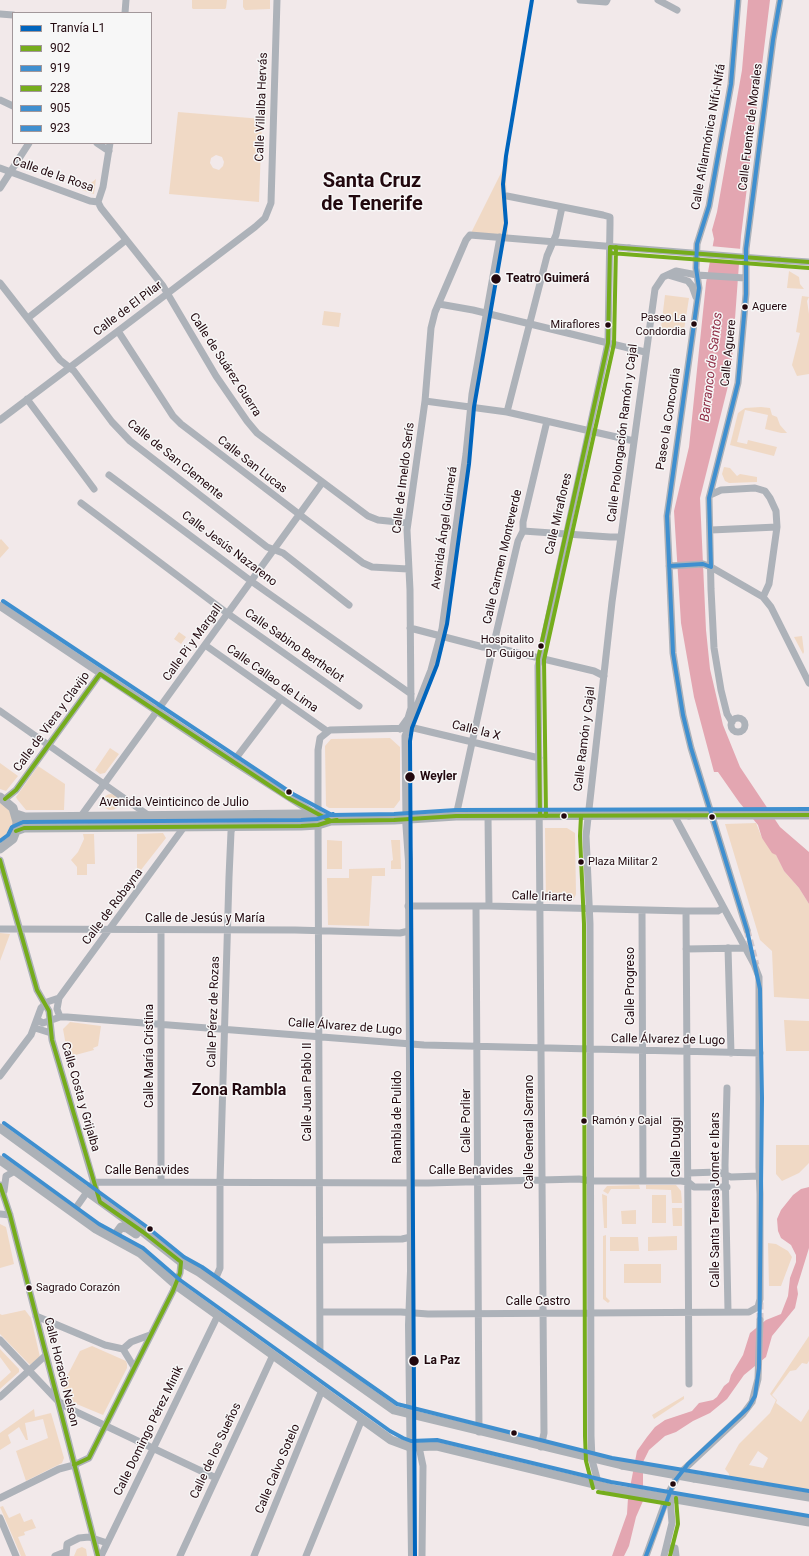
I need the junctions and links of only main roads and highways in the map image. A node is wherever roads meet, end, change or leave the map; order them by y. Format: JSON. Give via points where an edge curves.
{"nodes":[{"id":1,"x":2,"y":798,"type":"edge"},
{"id":2,"x":16,"y":814,"type":"junction"},
{"id":3,"x":809,"y":815,"type":"edge"},
{"id":4,"x":331,"y":820,"type":"junction"},
{"id":5,"x":16,"y":831,"type":"junction"},
{"id":6,"x":0,"y":849,"type":"edge"},
{"id":7,"x":0,"y":1128,"type":"edge"},
{"id":8,"x":0,"y":1160,"type":"edge"},
{"id":9,"x":117,"y":1240,"type":"junction"},
{"id":10,"x":154,"y":1241,"type":"junction"},
{"id":11,"x":809,"y":1497,"type":"edge"},
{"id":12,"x":809,"y":1522,"type":"edge"}],
"edges":[{"from":1,"to":2,"type":"main road"},
{"from":2,"to":4,"type":"main road","name":"Avenida Veinticinco de Julio","via":[[303,814],[318,815]]},
{"from":2,"to":5,"type":"main road"},
{"from":3,"to":4,"type":"main road","name":"Avenida Veinticinco de Julio","bridge":true,"via":[[456,816]]},
{"from":4,"to":5,"type":"main road","name":"Avenida Veinticinco de Julio","via":[[318,825],[24,828]]},
{"from":5,"to":6,"type":"main road","via":[[12,839]]},
{"from":7,"to":10,"type":"main road"},
{"from":8,"to":9,"type":"main road","via":[[104,1234]]},
{"from":9,"to":10,"type":"main road","via":[[116,1234],[121,1226],[141,1238]]},
{"from":9,"to":12,"type":"main road","bridge":true,"via":[[140,1253],[176,1284],[391,1440],[415,1447],[436,1446],[618,1490]]},
{"from":10,"to":11,"type":"main road","bridge":true,"via":[[394,1410],[592,1460]]}]}
